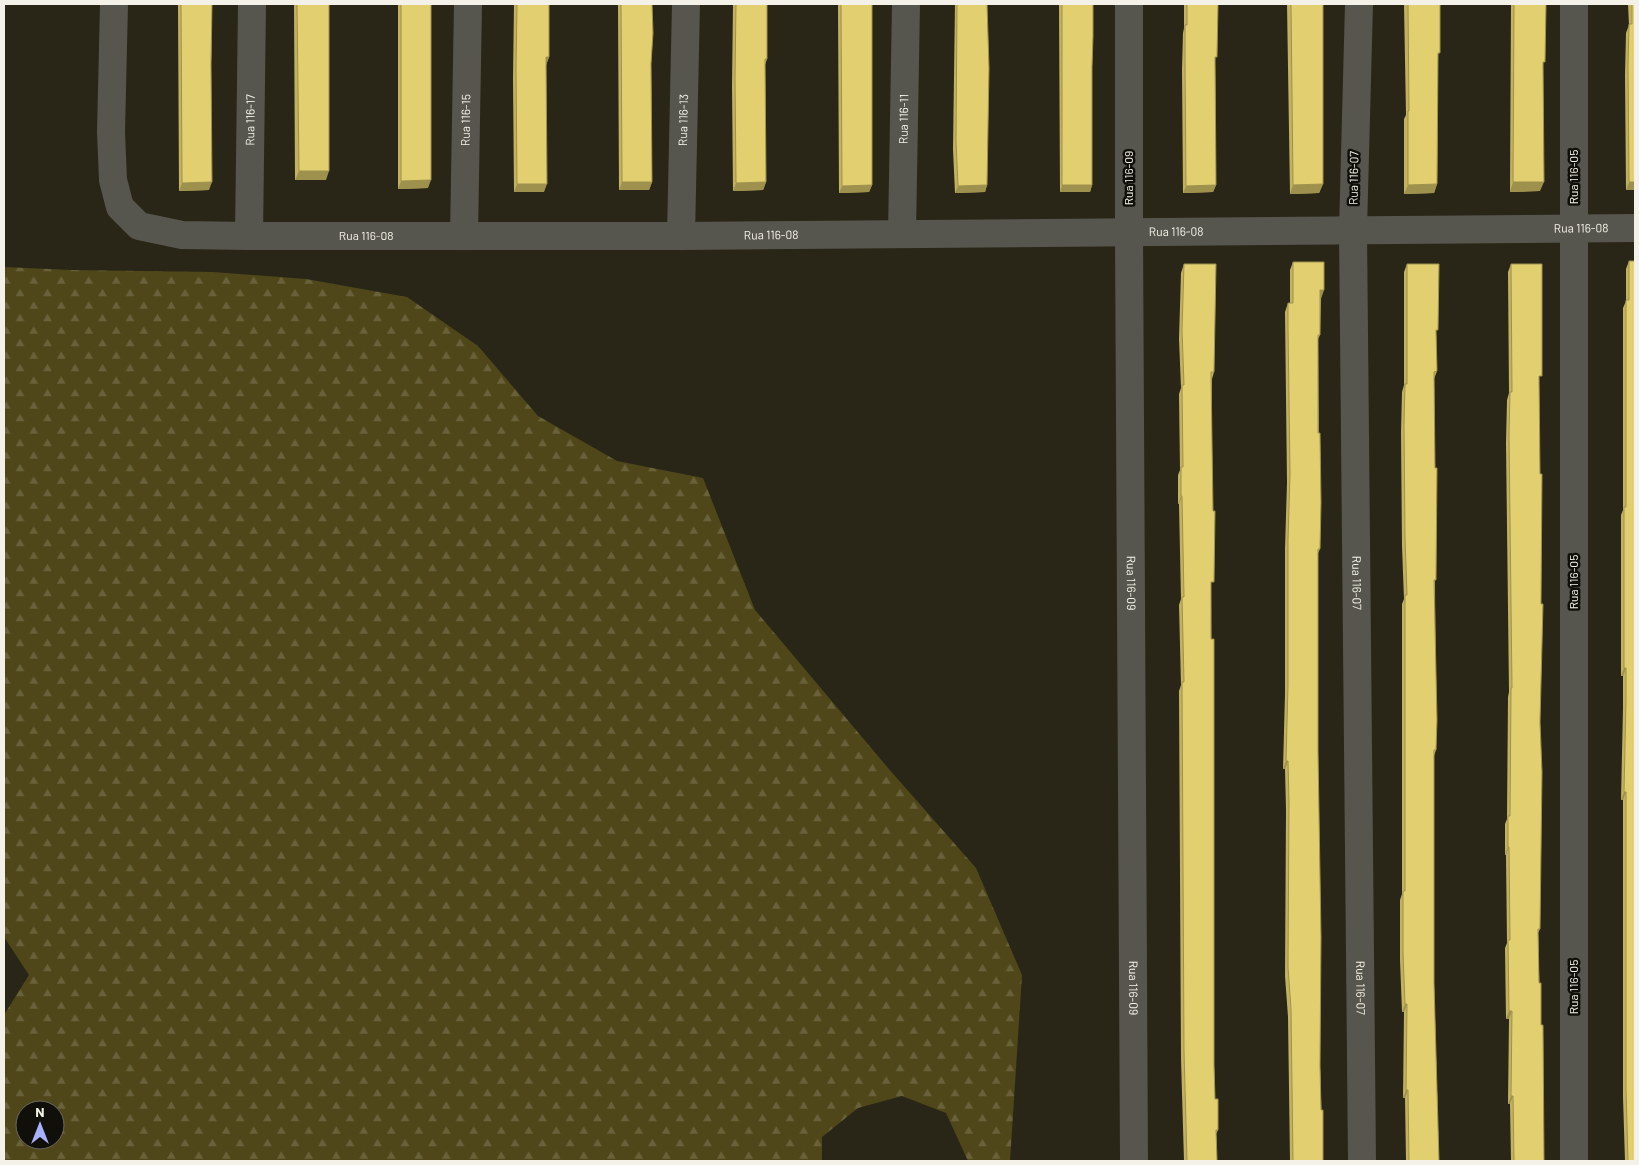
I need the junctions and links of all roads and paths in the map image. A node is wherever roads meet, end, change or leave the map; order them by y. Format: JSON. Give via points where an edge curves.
{"nodes":[{"id":1,"x":114,"y":4,"type":"edge"},
{"id":2,"x":252,"y":4,"type":"edge"},
{"id":3,"x":468,"y":4,"type":"edge"},
{"id":4,"x":686,"y":4,"type":"edge"},
{"id":5,"x":906,"y":4,"type":"edge"},
{"id":6,"x":1129,"y":4,"type":"edge"},
{"id":7,"x":1359,"y":4,"type":"edge"},
{"id":8,"x":1574,"y":4,"type":"edge"},
{"id":9,"x":1574,"y":228,"type":"junction"},
{"id":10,"x":1635,"y":228,"type":"edge"},
{"id":11,"x":1353,"y":230,"type":"junction"},
{"id":12,"x":1129,"y":233,"type":"junction"},
{"id":13,"x":902,"y":234,"type":"junction"},
{"id":14,"x":249,"y":236,"type":"junction"},
{"id":15,"x":464,"y":236,"type":"junction"},
{"id":16,"x":681,"y":236,"type":"junction"},
{"id":17,"x":1134,"y":1161,"type":"edge"},
{"id":18,"x":1362,"y":1161,"type":"edge"},
{"id":19,"x":1574,"y":1161,"type":"edge"}],
"edges":[{"from":1,"to":14,"type":"street","name":"Rua 116-08","via":[[112,161],[120,207],[139,226],[182,234]]},
{"from":2,"to":14,"type":"street","name":"Rua 116-17"},
{"from":3,"to":15,"type":"street","name":"Rua 116-15"},
{"from":4,"to":16,"type":"street","name":"Rua 116-13"},
{"from":5,"to":13,"type":"street","name":"Rua 116-11"},
{"from":6,"to":12,"type":"street","name":"Rua 116-09"},
{"from":7,"to":11,"type":"street","name":"Rua 116-07"},
{"from":8,"to":9,"type":"street","name":"Rua 116-05"},
{"from":9,"to":10,"type":"street","name":"Rua 116-08"},
{"from":9,"to":11,"type":"street","name":"Rua 116-08"},
{"from":9,"to":19,"type":"street","name":"Rua 116-05"},
{"from":11,"to":12,"type":"street","name":"Rua 116-08"},
{"from":11,"to":18,"type":"street","name":"Rua 116-07"},
{"from":12,"to":13,"type":"street","name":"Rua 116-08"},
{"from":12,"to":17,"type":"street","name":"Rua 116-09"},
{"from":13,"to":16,"type":"street","name":"Rua 116-08"},
{"from":14,"to":15,"type":"street","name":"Rua 116-08"},
{"from":15,"to":16,"type":"street","name":"Rua 116-08"}]}
